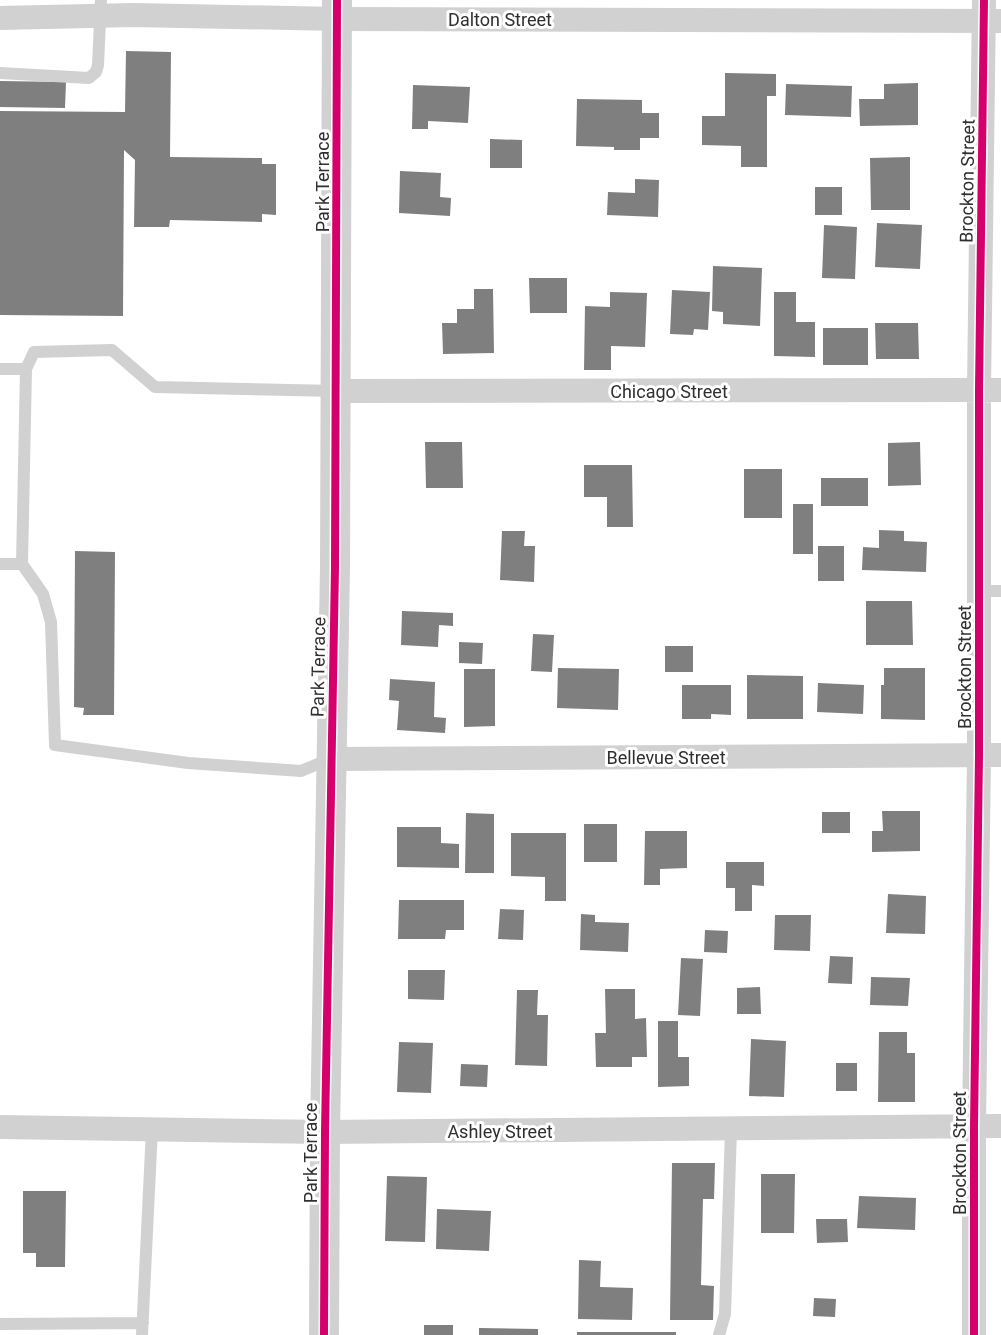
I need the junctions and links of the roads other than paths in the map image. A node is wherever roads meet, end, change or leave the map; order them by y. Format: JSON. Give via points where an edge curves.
{"nodes":[{"id":1,"x":101,"y":8,"type":"edge"},
{"id":2,"x":337,"y":9,"type":"edge"},
{"id":3,"x":989,"y":14,"type":"edge"},
{"id":4,"x":0,"y":18,"type":"edge"},
{"id":5,"x":0,"y":74,"type":"edge"},
{"id":6,"x":0,"y":369,"type":"edge"},
{"id":7,"x":26,"y":369,"type":"junction"},
{"id":8,"x":990,"y":390,"type":"edge"},
{"id":9,"x":337,"y":391,"type":"junction"},
{"id":10,"x":0,"y":564,"type":"edge"},
{"id":11,"x":22,"y":564,"type":"junction"},
{"id":12,"x":990,"y":591,"type":"edge"},
{"id":13,"x":990,"y":755,"type":"edge"},
{"id":14,"x":330,"y":759,"type":"junction"},
{"id":15,"x":1001,"y":1126,"type":"edge"},
{"id":16,"x":0,"y":1127,"type":"edge"},
{"id":17,"x":974,"y":1127,"type":"junction"},
{"id":18,"x":152,"y":1129,"type":"junction"},
{"id":19,"x":731,"y":1129,"type":"junction"},
{"id":20,"x":325,"y":1132,"type":"junction"},
{"id":21,"x":0,"y":1324,"type":"edge"},
{"id":22,"x":143,"y":1329,"type":"edge"},
{"id":23,"x":324,"y":1335,"type":"edge"},
{"id":24,"x":719,"y":1335,"type":"edge"},
{"id":25,"x":974,"y":1335,"type":"edge"}],
"edges":[{"from":1,"to":2,"type":"street","name":"Dalton Street"},
{"from":1,"to":4,"type":"street","name":"Dalton Street"},
{"from":1,"to":5,"type":"lane","via":[[98,65],[89,78]]},
{"from":2,"to":3,"type":"street","name":"Dalton Street"},
{"from":2,"to":9,"type":"street","name":"Park Terrace"},
{"from":3,"to":8,"type":"street","name":"Brockton Street"},
{"from":6,"to":7,"type":"lane"},
{"from":7,"to":9,"type":"lane","via":[[34,352],[112,350],[155,387]]},
{"from":7,"to":11,"type":"lane"},
{"from":8,"to":9,"type":"street","name":"Chicago Street"},
{"from":8,"to":12,"type":"street","name":"Brockton Street"},
{"from":9,"to":14,"type":"street","name":"Park Terrace"},
{"from":10,"to":11,"type":"lane"},
{"from":11,"to":14,"type":"lane","via":[[43,594],[51,622],[55,745],[188,763],[301,771]]},
{"from":12,"to":13,"type":"street","name":"Brockton Street"},
{"from":13,"to":14,"type":"street","name":"Bellevue Street"},
{"from":13,"to":17,"type":"street","name":"Brockton Street"},
{"from":14,"to":20,"type":"street","name":"Park Terrace"},
{"from":15,"to":17,"type":"street","name":"Ashley Street"},
{"from":16,"to":18,"type":"street","name":"Ashley Street"},
{"from":17,"to":19,"type":"street","name":"Ashley Street"},
{"from":17,"to":25,"type":"street","name":"Brockton Street"},
{"from":18,"to":20,"type":"street","name":"Ashley Street"},
{"from":18,"to":22,"type":"lane"},
{"from":19,"to":20,"type":"street","name":"Ashley Street"},
{"from":19,"to":24,"type":"lane","via":[[725,1314]]},
{"from":20,"to":23,"type":"street","name":"Park Terrace"},
{"from":21,"to":22,"type":"lane"}]}
